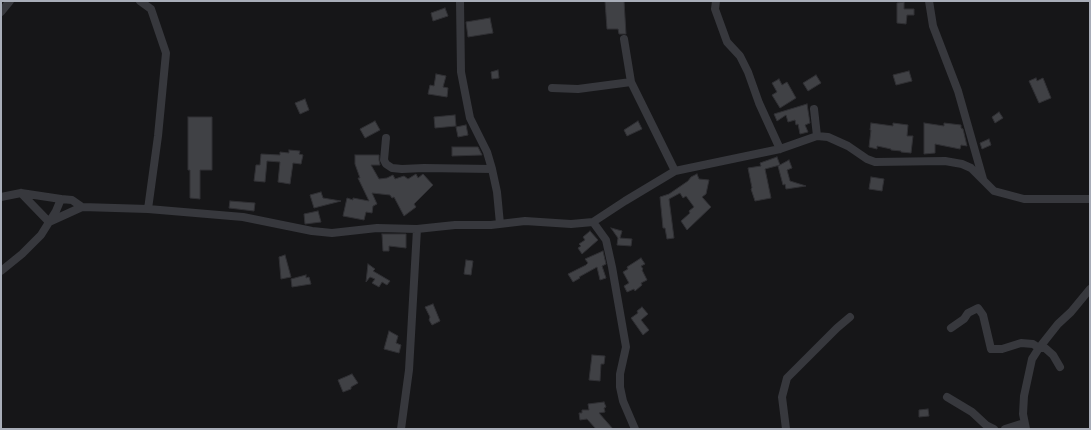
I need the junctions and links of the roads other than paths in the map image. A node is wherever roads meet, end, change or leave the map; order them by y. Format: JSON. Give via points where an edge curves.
{"nodes":[{"id":1,"x":140,"y":1,"type":"edge"},
{"id":2,"x":460,"y":1,"type":"edge"},
{"id":3,"x":716,"y":1,"type":"edge"},
{"id":4,"x":929,"y":1,"type":"edge"},
{"id":5,"x":11,"y":2,"type":"edge"},
{"id":6,"x":1,"y":12,"type":"edge"},
{"id":7,"x":624,"y":39,"type":"dead end"},
{"id":8,"x":631,"y":82,"type":"junction"},
{"id":9,"x":552,"y":88,"type":"dead end"},
{"id":10,"x":814,"y":109,"type":"dead end"},
{"id":11,"x":817,"y":136,"type":"junction"},
{"id":12,"x":386,"y":138,"type":"dead end"},
{"id":13,"x":780,"y":149,"type":"junction"},
{"id":14,"x":492,"y":169,"type":"junction"},
{"id":15,"x":676,"y":171,"type":"junction"},
{"id":16,"x":983,"y":179,"type":"junction"},
{"id":17,"x":21,"y":193,"type":"junction"},
{"id":18,"x":1,"y":197,"type":"edge"},
{"id":19,"x":61,"y":199,"type":"junction"},
{"id":20,"x":1090,"y":199,"type":"edge"},
{"id":21,"x":82,"y":207,"type":"junction"},
{"id":22,"x":148,"y":209,"type":"junction"},
{"id":23,"x":49,"y":222,"type":"junction"},
{"id":24,"x":593,"y":222,"type":"junction"},
{"id":25,"x":500,"y":224,"type":"junction"},
{"id":26,"x":417,"y":229,"type":"junction"},
{"id":27,"x":1,"y":271,"type":"edge"},
{"id":28,"x":1090,"y":289,"type":"edge"},
{"id":29,"x":850,"y":317,"type":"dead end"},
{"id":30,"x":951,"y":328,"type":"dead end"},
{"id":31,"x":1039,"y":348,"type":"junction"},
{"id":32,"x":1060,"y":366,"type":"dead end"},
{"id":33,"x":947,"y":397,"type":"dead end"},
{"id":34,"x":1025,"y":426,"type":"edge"},
{"id":35,"x":402,"y":429,"type":"edge"},
{"id":36,"x":635,"y":429,"type":"edge"},
{"id":37,"x":786,"y":429,"type":"edge"},
{"id":38,"x":994,"y":429,"type":"edge"},
{"id":39,"x":1006,"y":429,"type":"edge"}],
"edges":[{"from":1,"to":22,"type":"street","via":[[151,9],[166,53]]},
{"from":2,"to":14,"type":"street","via":[[461,72],[470,118],[487,152]]},
{"from":3,"to":13,"type":"street","via":[[715,9],[728,42],[740,56],[748,72]]},
{"from":4,"to":16,"type":"street","via":[[933,26],[958,91]]},
{"from":5,"to":6,"type":"street"},
{"from":7,"to":8,"type":"street"},
{"from":8,"to":9,"type":"street","via":[[578,89]]},
{"from":8,"to":15,"type":"street"},
{"from":10,"to":11,"type":"street"},
{"from":11,"to":13,"type":"street"},
{"from":11,"to":16,"type":"street","via":[[828,137],[875,162],[945,161],[971,168]]},
{"from":12,"to":14,"type":"street","via":[[384,160],[392,168]]},
{"from":13,"to":15,"type":"street"},
{"from":14,"to":25,"type":"street"},
{"from":15,"to":24,"type":"street"},
{"from":16,"to":20,"type":"street","via":[[994,190],[1024,199]]},
{"from":17,"to":18,"type":"street"},
{"from":17,"to":19,"type":"street"},
{"from":17,"to":23,"type":"street"},
{"from":19,"to":21,"type":"street","via":[[72,200]]},
{"from":19,"to":23,"type":"street"},
{"from":21,"to":22,"type":"street"},
{"from":21,"to":23,"type":"street"},
{"from":22,"to":26,"type":"street","via":[[243,217],[332,233],[377,228]]},
{"from":23,"to":27,"type":"street","via":[[41,235]]},
{"from":24,"to":25,"type":"street","via":[[571,224],[525,221]]},
{"from":24,"to":36,"type":"street","via":[[606,240],[612,267],[626,347],[620,387]]},
{"from":25,"to":26,"type":"street"},
{"from":26,"to":35,"type":"street","via":[[409,370]]},
{"from":28,"to":31,"type":"street"},
{"from":29,"to":37,"type":"street","via":[[787,378],[782,397]]},
{"from":30,"to":31,"type":"street","via":[[978,308],[991,349],[1002,349],[1021,343],[1033,344]]},
{"from":31,"to":32,"type":"street","via":[[1045,348]]},
{"from":31,"to":34,"type":"street","via":[[1032,359],[1024,396]]},
{"from":33,"to":38,"type":"street"},
{"from":34,"to":39,"type":"street"}]}
